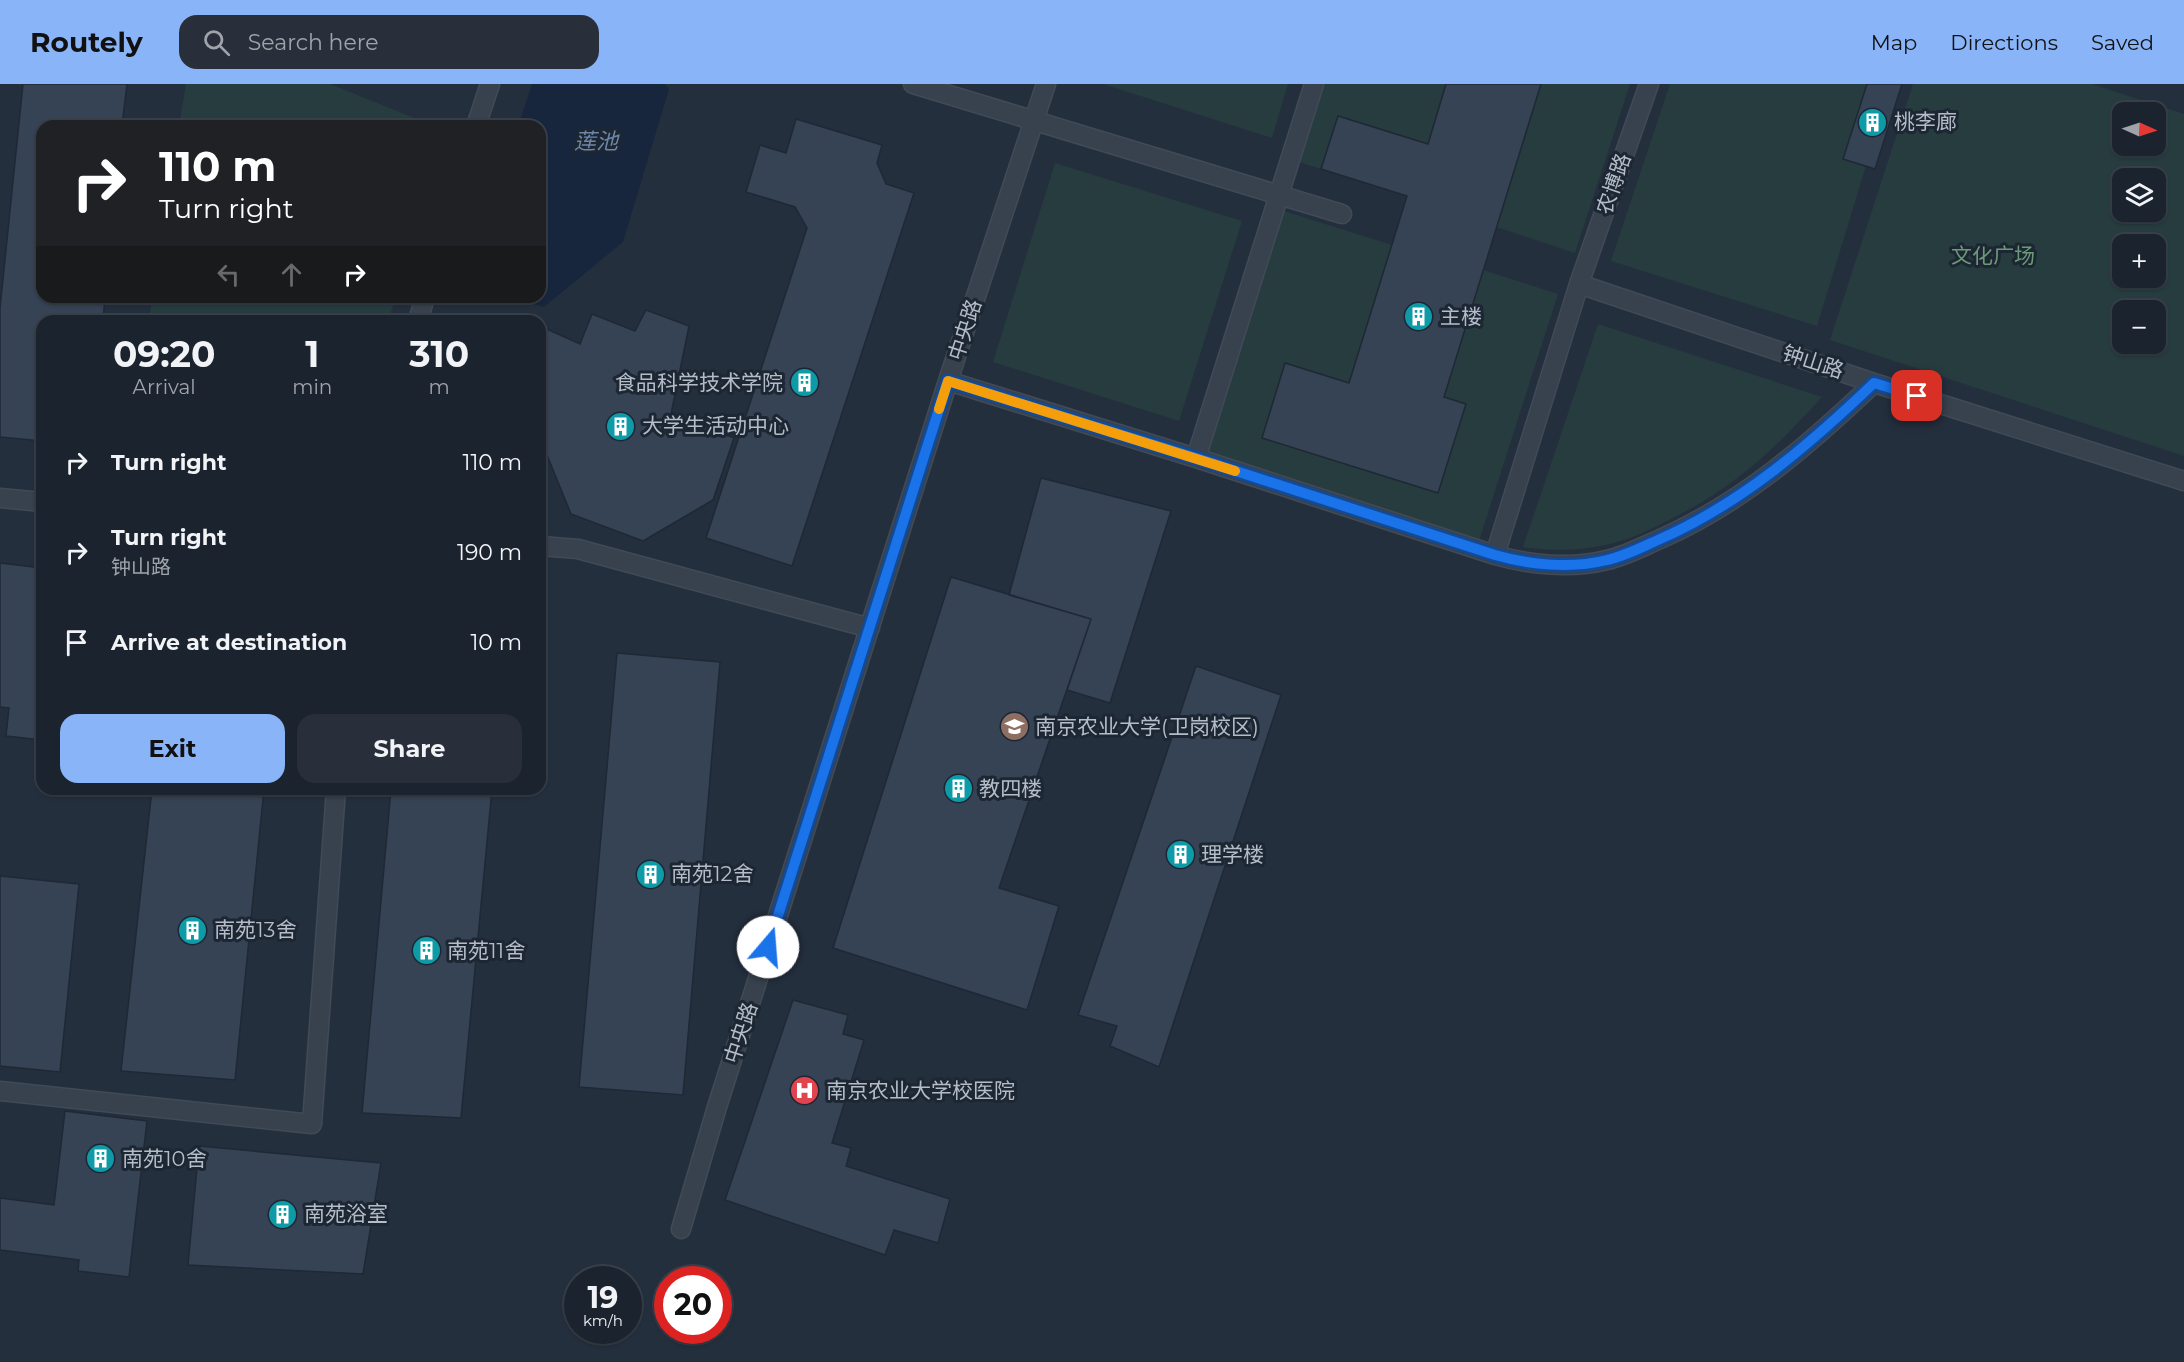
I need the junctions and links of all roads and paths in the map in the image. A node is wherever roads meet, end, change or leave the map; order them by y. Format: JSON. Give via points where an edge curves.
{"nodes":[{"id":1,"x":490,"y":84,"type":"edge"},
{"id":2,"x":913,"y":84,"type":"edge"},
{"id":3,"x":1046,"y":84,"type":"edge"},
{"id":4,"x":1314,"y":84,"type":"edge"},
{"id":5,"x":1649,"y":84,"type":"edge"},
{"id":6,"x":478,"y":120,"type":"edge"},
{"id":7,"x":1034,"y":120,"type":"junction"},
{"id":8,"x":1278,"y":195,"type":"junction"},
{"id":9,"x":1342,"y":214,"type":"dead end"},
{"id":10,"x":1580,"y":285,"type":"junction"},
{"id":11,"x":948,"y":381,"type":"junction"},
{"id":12,"x":1874,"y":383,"type":"junction"},
{"id":13,"x":1196,"y":458,"type":"junction"},
{"id":14,"x":2184,"y":481,"type":"edge"},
{"id":15,"x":0,"y":498,"type":"edge"},
{"id":16,"x":36,"y":501,"type":"edge"},
{"id":17,"x":546,"y":546,"type":"edge"},
{"id":18,"x":1495,"y":555,"type":"junction"},
{"id":19,"x":870,"y":628,"type":"junction"},
{"id":20,"x":336,"y":795,"type":"edge"},
{"id":21,"x":0,"y":1091,"type":"edge"},
{"id":22,"x":681,"y":1229,"type":"dead end"}],
"edges":[{"from":1,"to":6,"type":"lane"},
{"from":2,"to":7,"type":"lane"},
{"from":3,"to":7,"type":"lane","name":"中央路"},
{"from":4,"to":8,"type":"lane"},
{"from":5,"to":10,"type":"lane","name":"农博路"},
{"from":7,"to":8,"type":"lane"},
{"from":7,"to":11,"type":"lane","name":"中央路"},
{"from":8,"to":9,"type":"lane"},
{"from":8,"to":13,"type":"lane"},
{"from":10,"to":12,"type":"lane","name":"钟山路"},
{"from":10,"to":18,"type":"lane","name":"农博路"},
{"from":11,"to":13,"type":"lane"},
{"from":11,"to":19,"type":"lane","name":"中央路"},
{"from":12,"to":14,"type":"lane","name":"钟山路"},
{"from":12,"to":18,"type":"lane","via":[[1820,434],[1770,473],[1722,508],[1676,532],[1606,560],[1553,565],[1521,563]]},
{"from":13,"to":18,"type":"lane"},
{"from":15,"to":16,"type":"lane"},
{"from":17,"to":19,"type":"lane","via":[[578,549]]},
{"from":19,"to":22,"type":"lane","name":"中央路"},
{"from":20,"to":21,"type":"lane","via":[[312,1124]]}]}
